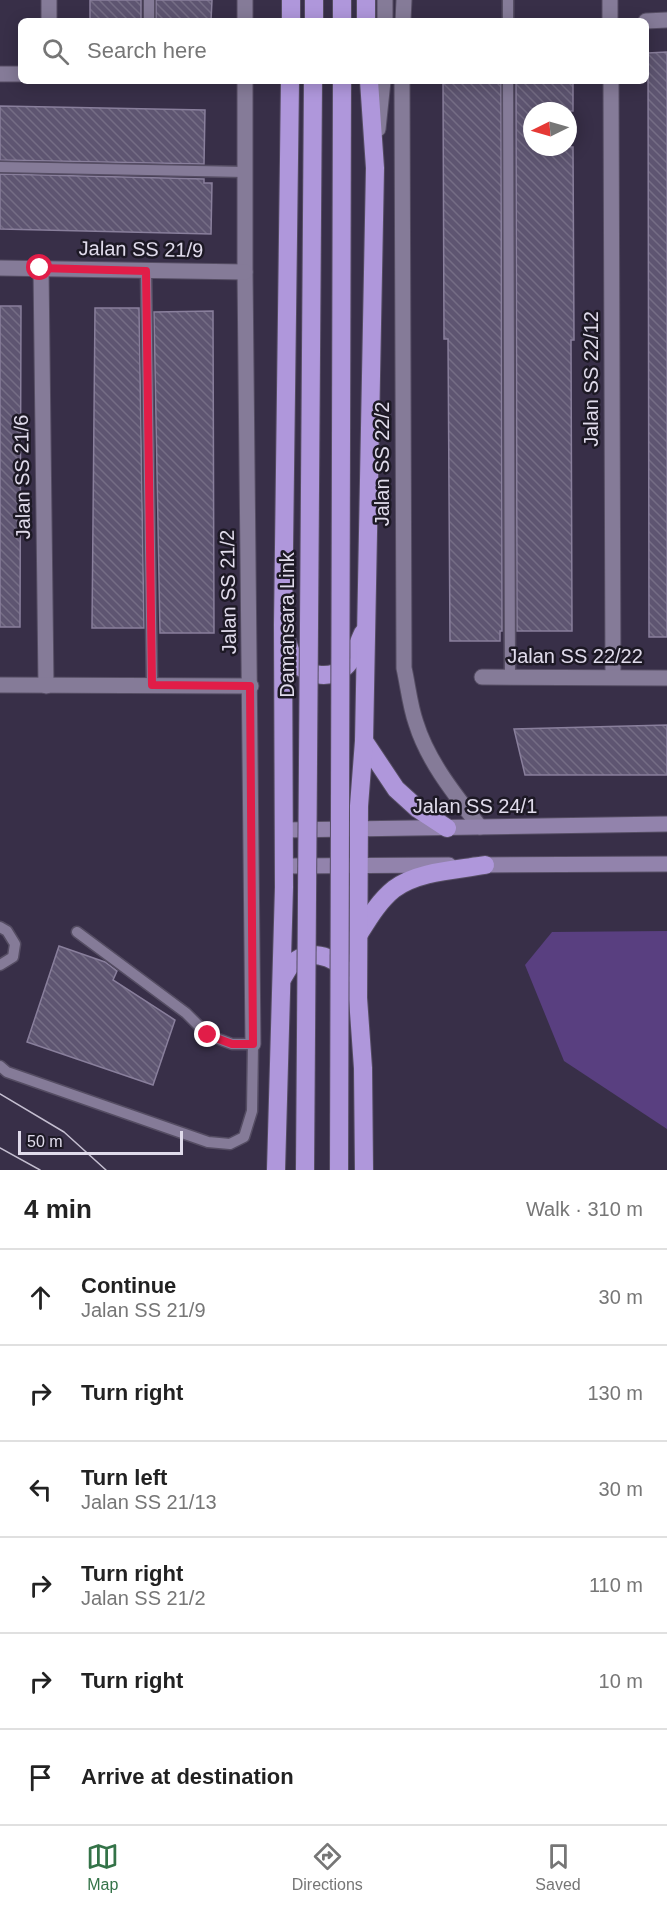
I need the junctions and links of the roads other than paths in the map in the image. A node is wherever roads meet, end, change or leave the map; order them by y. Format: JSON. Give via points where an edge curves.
{"nodes":[{"id":1,"x":49,"y":0,"type":"edge"},
{"id":2,"x":149,"y":0,"type":"edge"},
{"id":3,"x":245,"y":0,"type":"edge"},
{"id":4,"x":291,"y":0,"type":"edge"},
{"id":5,"x":314,"y":0,"type":"edge"},
{"id":6,"x":342,"y":0,"type":"edge"},
{"id":7,"x":366,"y":0,"type":"edge"},
{"id":8,"x":385,"y":0,"type":"edge"},
{"id":9,"x":404,"y":0,"type":"edge"},
{"id":10,"x":508,"y":0,"type":"edge"},
{"id":11,"x":610,"y":0,"type":"edge"},
{"id":12,"x":50,"y":18,"type":"edge"},
{"id":13,"x":149,"y":18,"type":"edge"},
{"id":14,"x":245,"y":18,"type":"edge"},
{"id":15,"x":291,"y":18,"type":"edge"},
{"id":16,"x":314,"y":18,"type":"edge"},
{"id":17,"x":342,"y":18,"type":"edge"},
{"id":18,"x":366,"y":18,"type":"edge"},
{"id":19,"x":385,"y":18,"type":"edge"},
{"id":20,"x":403,"y":18,"type":"edge"},
{"id":21,"x":508,"y":18,"type":"edge"},
{"id":22,"x":610,"y":18,"type":"edge"},
{"id":23,"x":667,"y":20,"type":"edge"},
{"id":24,"x":649,"y":21,"type":"edge"},
{"id":25,"x":0,"y":74,"type":"edge"},
{"id":26,"x":18,"y":74,"type":"edge"},
{"id":27,"x":245,"y":84,"type":"edge"},
{"id":28,"x":290,"y":84,"type":"edge"},
{"id":29,"x":314,"y":84,"type":"edge"},
{"id":30,"x":342,"y":84,"type":"edge"},
{"id":31,"x":369,"y":84,"type":"edge"},
{"id":32,"x":383,"y":84,"type":"edge"},
{"id":33,"x":402,"y":84,"type":"edge"},
{"id":34,"x":508,"y":84,"type":"edge"},
{"id":35,"x":610,"y":84,"type":"edge"},
{"id":36,"x":0,"y":167,"type":"edge"},
{"id":37,"x":375,"y":168,"type":"junction"},
{"id":38,"x":245,"y":172,"type":"junction"},
{"id":39,"x":0,"y":268,"type":"edge"},
{"id":40,"x":40,"y":268,"type":"junction"},
{"id":41,"x":146,"y":271,"type":"junction"},
{"id":42,"x":245,"y":272,"type":"junction"},
{"id":43,"x":367,"y":624,"type":"junction"},
{"id":44,"x":283,"y":625,"type":"junction"},
{"id":45,"x":482,"y":677,"type":"dead end"},
{"id":46,"x":510,"y":677,"type":"junction"},
{"id":47,"x":613,"y":677,"type":"junction"},
{"id":48,"x":667,"y":678,"type":"edge"},
{"id":49,"x":0,"y":685,"type":"edge"},
{"id":50,"x":152,"y":685,"type":"junction"},
{"id":51,"x":46,"y":686,"type":"junction"},
{"id":52,"x":250,"y":686,"type":"junction"},
{"id":53,"x":364,"y":741,"type":"junction"},
{"id":54,"x":667,"y":824,"type":"edge"},
{"id":55,"x":359,"y":827,"type":"junction"},
{"id":56,"x":480,"y":827,"type":"junction"},
{"id":57,"x":447,"y":828,"type":"junction"},
{"id":58,"x":284,"y":830,"type":"junction"},
{"id":59,"x":667,"y":864,"type":"edge"},
{"id":60,"x":359,"y":865,"type":"junction"},
{"id":61,"x":284,"y":866,"type":"junction"},
{"id":62,"x":485,"y":866,"type":"junction"},
{"id":63,"x":0,"y":927,"type":"edge"},
{"id":64,"x":77,"y":932,"type":"dead end"},
{"id":65,"x":359,"y":934,"type":"junction"},
{"id":66,"x":0,"y":965,"type":"edge"},
{"id":67,"x":282,"y":979,"type":"junction"},
{"id":68,"x":358,"y":998,"type":"junction"},
{"id":69,"x":253,"y":1044,"type":"junction"},
{"id":70,"x":0,"y":1066,"type":"edge"},
{"id":71,"x":276,"y":1170,"type":"edge"},
{"id":72,"x":305,"y":1170,"type":"edge"},
{"id":73,"x":339,"y":1170,"type":"edge"},
{"id":74,"x":364,"y":1170,"type":"edge"}],
"edges":[{"from":1,"to":12,"type":"street"},
{"from":2,"to":13,"type":"lane"},
{"from":3,"to":14,"type":"street"},
{"from":4,"to":15,"type":"highway"},
{"from":5,"to":16,"type":"highway"},
{"from":6,"to":17,"type":"highway"},
{"from":7,"to":18,"type":"highway"},
{"from":8,"to":19,"type":"street"},
{"from":9,"to":20,"type":"street"},
{"from":10,"to":21,"type":"lane"},
{"from":11,"to":22,"type":"street"},
{"from":23,"to":24,"type":"street"},
{"from":25,"to":26,"type":"street"},
{"from":27,"to":38,"type":"street","name":"Jalan SS 21/2"},
{"from":28,"to":44,"type":"highway"},
{"from":29,"to":72,"type":"highway","name":"Damansara Link","bridge":true},
{"from":30,"to":73,"type":"highway","bridge":true},
{"from":31,"to":37,"type":"highway"},
{"from":32,"to":37,"type":"street"},
{"from":33,"to":56,"type":"street","name":"Jalan SS 22/2","via":[[404,668],[416,724],[433,760]]},
{"from":34,"to":46,"type":"lane"},
{"from":35,"to":47,"type":"street","name":"Jalan SS 22/12"},
{"from":36,"to":38,"type":"lane"},
{"from":37,"to":43,"type":"highway"},
{"from":38,"to":42,"type":"street","name":"Jalan SS 21/2"},
{"from":39,"to":40,"type":"street","name":"Jalan SS 21/9"},
{"from":40,"to":41,"type":"street","name":"Jalan SS 21/9"},
{"from":40,"to":51,"type":"street","name":"Jalan SS 21/6"},
{"from":41,"to":42,"type":"street","name":"Jalan SS 21/9"},
{"from":41,"to":50,"type":"lane"},
{"from":42,"to":52,"type":"street","name":"Jalan SS 21/2"},
{"from":43,"to":44,"type":"highway","via":[[346,667],[322,675],[297,664]]},
{"from":43,"to":53,"type":"highway"},
{"from":44,"to":58,"type":"highway"},
{"from":45,"to":46,"type":"street","name":"Jalan SS 22/22"},
{"from":46,"to":47,"type":"street","name":"Jalan SS 22/22"},
{"from":47,"to":48,"type":"street","name":"Jalan SS 22/22"},
{"from":49,"to":51,"type":"street"},
{"from":50,"to":51,"type":"street"},
{"from":50,"to":52,"type":"street"},
{"from":52,"to":69,"type":"street","name":"Jalan SS 21/2"},
{"from":53,"to":55,"type":"highway"},
{"from":53,"to":57,"type":"highway","via":[[396,789]]},
{"from":54,"to":56,"type":"main road","name":"Jalan SS 24/1"},
{"from":55,"to":57,"type":"main road","name":"Jalan SS 24/1"},
{"from":55,"to":58,"type":"main road","name":"Jalan SS 24/1"},
{"from":55,"to":60,"type":"highway"},
{"from":56,"to":57,"type":"main road","name":"Jalan SS 24/1"},
{"from":58,"to":61,"type":"highway"},
{"from":59,"to":62,"type":"main road"},
{"from":60,"to":61,"type":"main road"},
{"from":60,"to":62,"type":"main road"},
{"from":60,"to":65,"type":"highway"},
{"from":61,"to":67,"type":"highway"},
{"from":62,"to":65,"type":"highway","via":[[418,877],[396,888],[379,903]]},
{"from":63,"to":66,"type":"lane","via":[[15,944],[13,957]]},
{"from":64,"to":69,"type":"lane","via":[[186,1013],[208,1035],[232,1044]]},
{"from":65,"to":68,"type":"highway"},
{"from":67,"to":68,"type":"highway","via":[[291,964],[318,954],[344,968]]},
{"from":67,"to":71,"type":"highway"},
{"from":68,"to":74,"type":"highway"},
{"from":69,"to":70,"type":"lane","name":"Jalan SS 21/2","via":[[252,1111],[244,1137],[230,1144],[208,1142],[7,1072]]}]}
